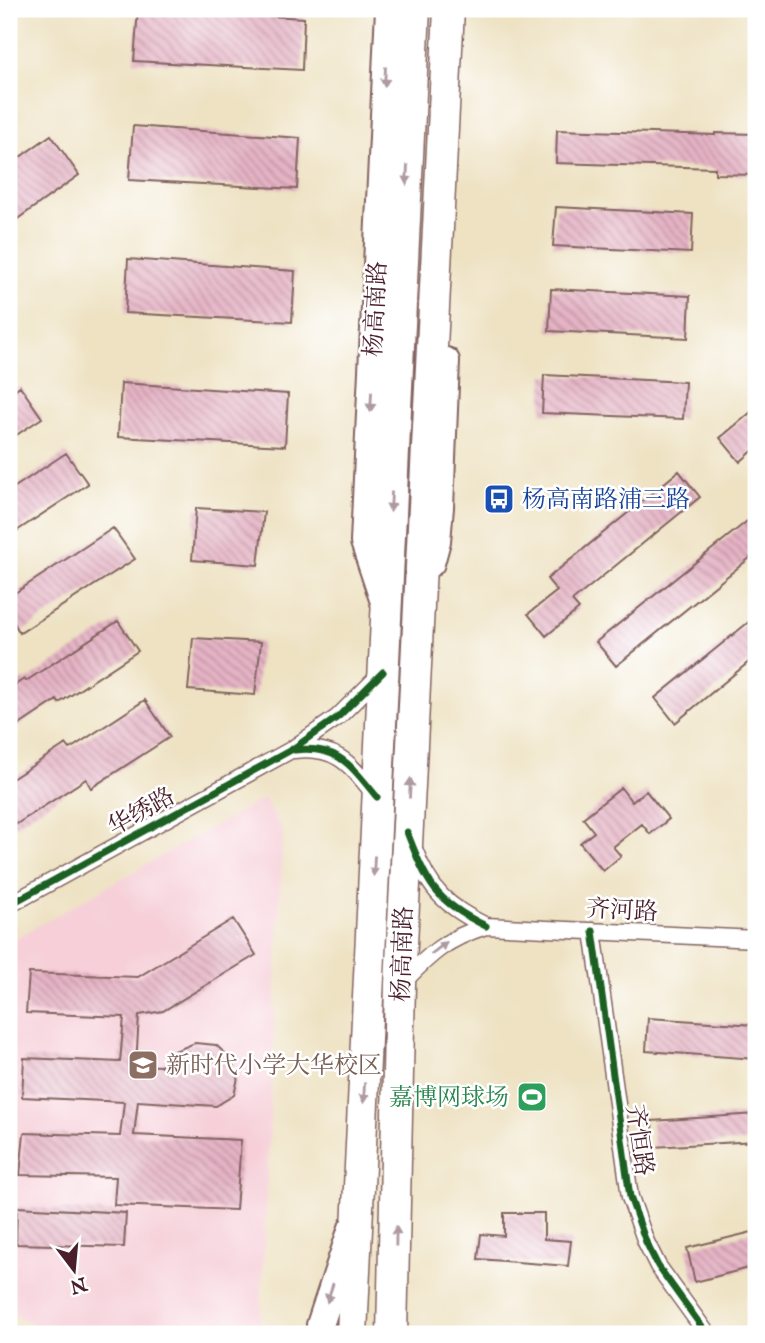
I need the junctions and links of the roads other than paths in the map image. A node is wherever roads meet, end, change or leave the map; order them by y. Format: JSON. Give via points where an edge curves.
{"nodes":[{"id":1,"x":388,"y":9,"type":"edge"},
{"id":2,"x":415,"y":9,"type":"edge"},
{"id":3,"x":449,"y":9,"type":"edge"},
{"id":4,"x":461,"y":9,"type":"edge"},
{"id":5,"x":419,"y":605,"type":"junction"},
{"id":6,"x":386,"y":606,"type":"junction"},
{"id":7,"x":383,"y":672,"type":"junction"},
{"id":8,"x":291,"y":750,"type":"junction"},
{"id":9,"x":377,"y":797,"type":"junction"},
{"id":10,"x":408,"y":832,"type":"junction"},
{"id":11,"x":9,"y":905,"type":"edge"},
{"id":12,"x":486,"y":926,"type":"junction"},
{"id":13,"x":593,"y":931,"type":"junction"},
{"id":14,"x":756,"y":939,"type":"edge"},
{"id":15,"x":400,"y":984,"type":"junction"},
{"id":16,"x":359,"y":1206,"type":"junction"},
{"id":17,"x":395,"y":1304,"type":"junction"},
{"id":18,"x":320,"y":1334,"type":"edge"},
{"id":19,"x":352,"y":1334,"type":"edge"},
{"id":20,"x":393,"y":1334,"type":"edge"},
{"id":21,"x":398,"y":1334,"type":"edge"},
{"id":22,"x":708,"y":1334,"type":"edge"}],
"edges":[{"from":1,"to":6,"type":"main road","name":"杨高南路","one_way":true,"via":[[364,542]]},
{"from":2,"to":6,"type":"highway","name":"杨高南路","one_way":true},
{"from":3,"to":5,"type":"highway","name":"杨高南路"},
{"from":4,"to":5,"type":"main road","name":"杨高南路","via":[[440,508],[437,541]]},
{"from":10,"to":5,"type":"highway","name":"杨高南路","one_way":true},
{"from":6,"to":7,"type":"highway","name":"杨高南路"},
{"from":7,"to":8,"type":"street","name":"华绣路","via":[[338,717]]},
{"from":7,"to":9,"type":"highway","name":"杨高南路"},
{"from":8,"to":9,"type":"street","via":[[331,752],[348,763]]},
{"from":8,"to":11,"type":"street","name":"华绣路"},
{"from":9,"to":16,"type":"highway","name":"杨高南路","one_way":true},
{"from":10,"to":12,"type":"street","name":"齐河路","via":[[423,874],[436,891],[447,903]]},
{"from":10,"to":15,"type":"highway","name":"杨高南路"},
{"from":12,"to":13,"type":"street","name":"齐河路"},
{"from":15,"to":12,"type":"street","name":"齐河路","one_way":true,"via":[[448,941]]},
{"from":13,"to":14,"type":"street","name":"齐河路"},
{"from":13,"to":22,"type":"street","name":"齐恒路","via":[[630,1197],[658,1266]]},
{"from":17,"to":15,"type":"highway","name":"杨高南路","one_way":true},
{"from":16,"to":18,"type":"main road","name":"杨高南路","one_way":true},
{"from":16,"to":19,"type":"highway","name":"杨高南路"},
{"from":17,"to":20,"type":"highway","name":"杨高南路"},
{"from":17,"to":21,"type":"main road","name":"杨高南路"}]}
